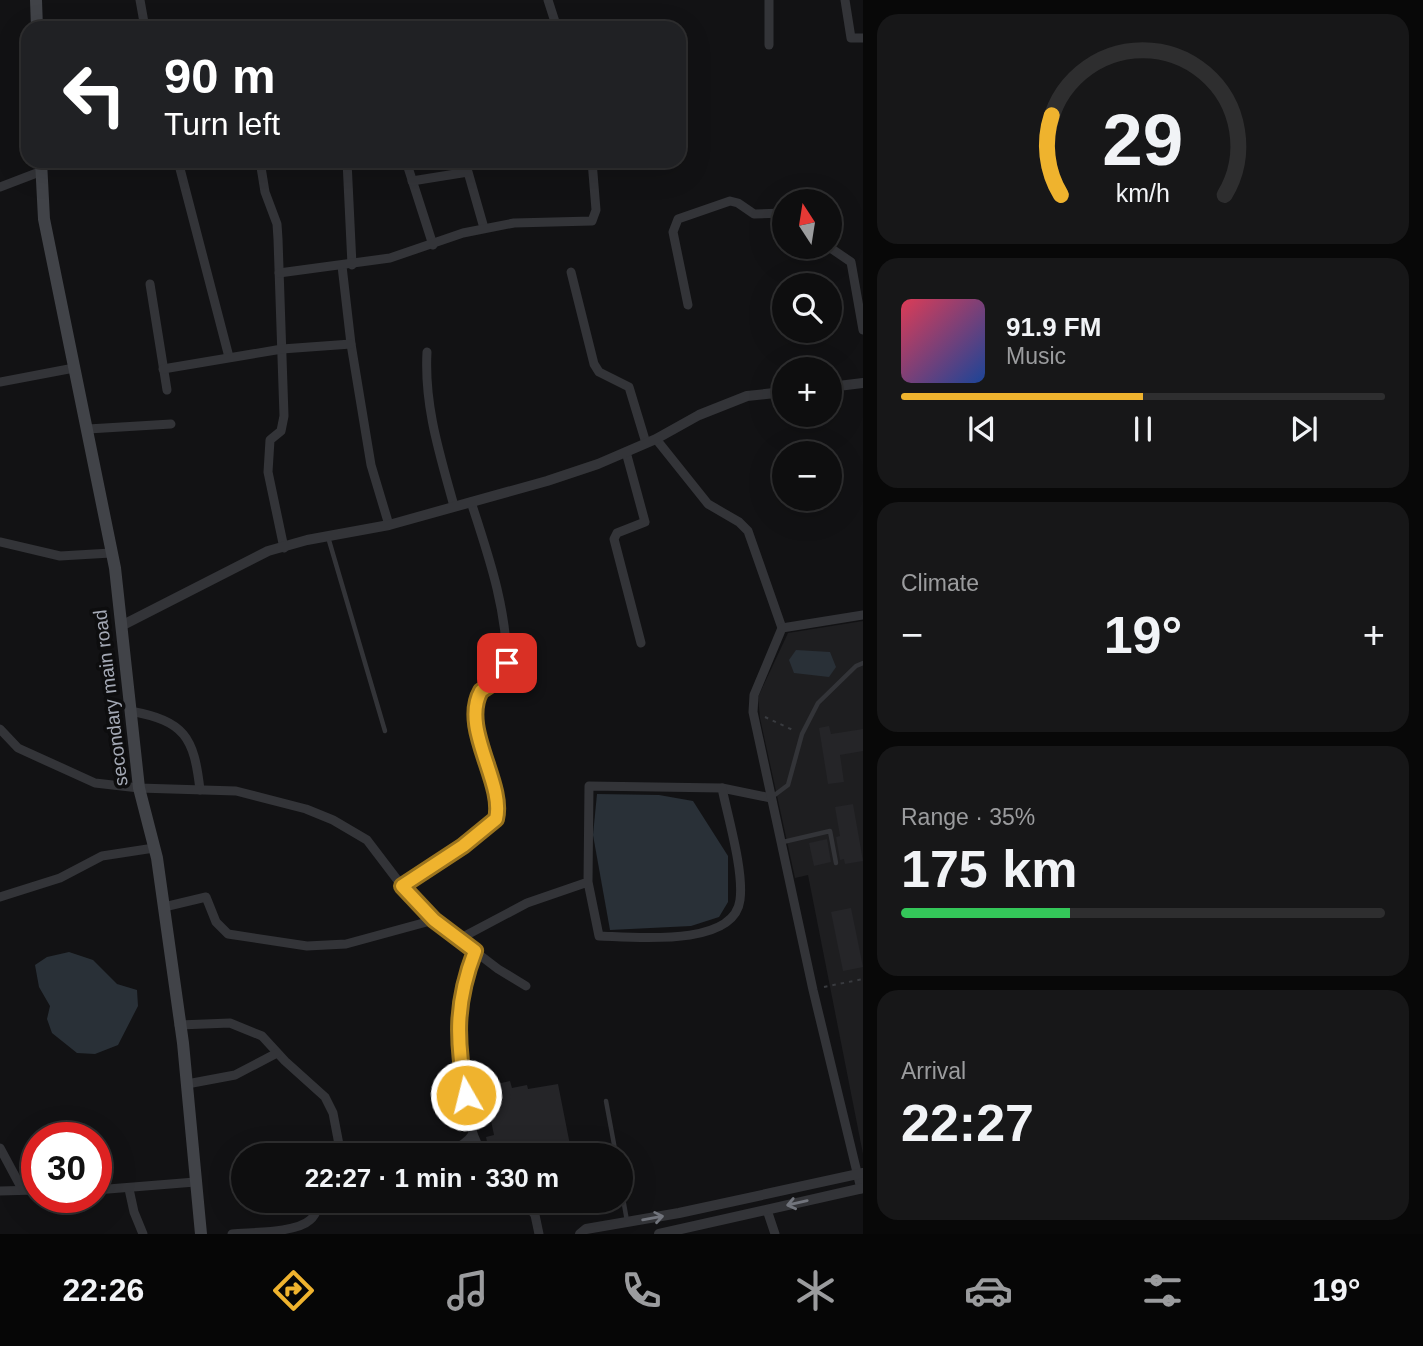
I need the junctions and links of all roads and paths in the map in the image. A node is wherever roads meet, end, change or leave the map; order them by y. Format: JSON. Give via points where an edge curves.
{"nodes":[{"id":1,"x":36,"y":0,"type":"edge"},
{"id":2,"x":140,"y":0,"type":"edge"},
{"id":3,"x":548,"y":0,"type":"edge"},
{"id":4,"x":769,"y":0,"type":"edge"},
{"id":5,"x":845,"y":0,"type":"edge"},
{"id":6,"x":37,"y":21,"type":"edge"},
{"id":7,"x":144,"y":21,"type":"edge"},
{"id":8,"x":555,"y":21,"type":"edge"},
{"id":9,"x":863,"y":38,"type":"edge"},
{"id":10,"x":769,"y":45,"type":"dead end"},
{"id":11,"x":37,"y":168,"type":"edge"},
{"id":12,"x":42,"y":168,"type":"edge"},
{"id":13,"x":180,"y":168,"type":"edge"},
{"id":14,"x":262,"y":168,"type":"edge"},
{"id":15,"x":347,"y":168,"type":"edge"},
{"id":16,"x":408,"y":168,"type":"edge"},
{"id":17,"x":593,"y":168,"type":"edge"},
{"id":18,"x":412,"y":181,"type":"junction"},
{"id":19,"x":1,"y":184,"type":"edge"},
{"id":20,"x":772,"y":213,"type":"edge"},
{"id":21,"x":484,"y":228,"type":"junction"},
{"id":22,"x":432,"y":245,"type":"junction"},
{"id":23,"x":842,"y":255,"type":"edge"},
{"id":24,"x":347,"y":265,"type":"junction"},
{"id":25,"x":572,"y":272,"type":"dead end"},
{"id":26,"x":279,"y":273,"type":"junction"},
{"id":27,"x":150,"y":284,"type":"dead end"},
{"id":28,"x":688,"y":305,"type":"dead end"},
{"id":29,"x":863,"y":330,"type":"edge"},
{"id":30,"x":351,"y":344,"type":"junction"},
{"id":31,"x":282,"y":349,"type":"junction"},
{"id":32,"x":427,"y":352,"type":"dead end"},
{"id":33,"x":229,"y":357,"type":"junction"},
{"id":34,"x":74,"y":368,"type":"junction"},
{"id":35,"x":163,"y":369,"type":"junction"},
{"id":36,"x":0,"y":382,"type":"edge"},
{"id":37,"x":863,"y":383,"type":"edge"},
{"id":38,"x":842,"y":386,"type":"edge"},
{"id":39,"x":167,"y":390,"type":"dead end"},
{"id":40,"x":772,"y":393,"type":"edge"},
{"id":41,"x":171,"y":424,"type":"dead end"},
{"id":42,"x":88,"y":429,"type":"junction"},
{"id":43,"x":651,"y":441,"type":"junction"},
{"id":44,"x":626,"y":452,"type":"junction"},
{"id":45,"x":471,"y":502,"type":"junction"},
{"id":46,"x":454,"y":506,"type":"junction"},
{"id":47,"x":389,"y":525,"type":"junction"},
{"id":48,"x":328,"y":536,"type":"junction"},
{"id":49,"x":0,"y":542,"type":"edge"},
{"id":50,"x":284,"y":548,"type":"junction"},
{"id":51,"x":111,"y":553,"type":"junction"},
{"id":52,"x":863,"y":615,"type":"edge"},
{"id":53,"x":121,"y":626,"type":"junction"},
{"id":54,"x":782,"y":628,"type":"junction"},
{"id":55,"x":641,"y":643,"type":"dead end"},
{"id":56,"x":863,"y":663,"type":"edge"},
{"id":57,"x":130,"y":711,"type":"junction"},
{"id":58,"x":753,"y":712,"type":"junction"},
{"id":59,"x":0,"y":729,"type":"edge"},
{"id":60,"x":385,"y":732,"type":"dead end"},
{"id":61,"x":802,"y":734,"type":"junction"},
{"id":62,"x":0,"y":741,"type":"edge"},
{"id":63,"x":11,"y":741,"type":"junction"},
{"id":64,"x":139,"y":788,"type":"junction"},
{"id":65,"x":722,"y":788,"type":"junction"},
{"id":66,"x":200,"y":790,"type":"junction"},
{"id":67,"x":771,"y":797,"type":"junction"},
{"id":68,"x":782,"y":842,"type":"junction"},
{"id":69,"x":154,"y":848,"type":"junction"},
{"id":70,"x":836,"y":863,"type":"dead end"},
{"id":71,"x":588,"y":882,"type":"junction"},
{"id":72,"x":402,"y":886,"type":"junction"},
{"id":73,"x":0,"y":897,"type":"edge"},
{"id":74,"x":164,"y":907,"type":"junction"},
{"id":75,"x":434,"y":920,"type":"junction"},
{"id":76,"x":461,"y":938,"type":"junction"},
{"id":77,"x":475,"y":951,"type":"junction"},
{"id":78,"x":863,"y":979,"type":"edge"},
{"id":79,"x":526,"y":986,"type":"dead end"},
{"id":80,"x":813,"y":990,"type":"junction"},
{"id":81,"x":179,"y":1025,"type":"junction"},
{"id":82,"x":278,"y":1053,"type":"junction"},
{"id":83,"x":187,"y":1084,"type":"junction"},
{"id":84,"x":606,"y":1101,"type":"dead end"},
{"id":85,"x":473,"y":1134,"type":"junction"},
{"id":86,"x":339,"y":1143,"type":"edge"},
{"id":87,"x":468,"y":1143,"type":"edge"},
{"id":88,"x":477,"y":1143,"type":"edge"},
{"id":89,"x":614,"y":1143,"type":"edge"},
{"id":90,"x":0,"y":1148,"type":"edge"},
{"id":91,"x":860,"y":1174,"type":"edge"},
{"id":92,"x":195,"y":1182,"type":"junction"},
{"id":93,"x":21,"y":1187,"type":"edge"},
{"id":94,"x":862,"y":1188,"type":"edge"},
{"id":95,"x":21,"y":1189,"type":"edge"},
{"id":96,"x":129,"y":1189,"type":"junction"},
{"id":97,"x":112,"y":1190,"type":"edge"},
{"id":98,"x":0,"y":1191,"type":"edge"},
{"id":99,"x":733,"y":1202,"type":"junction"},
{"id":100,"x":767,"y":1210,"type":"junction"},
{"id":101,"x":315,"y":1213,"type":"edge"},
{"id":102,"x":533,"y":1213,"type":"edge"},
{"id":103,"x":626,"y":1213,"type":"edge"},
{"id":104,"x":736,"y":1217,"type":"junction"},
{"id":105,"x":628,"y":1223,"type":"junction"},
{"id":106,"x":677,"y":1232,"type":"edge"},
{"id":107,"x":143,"y":1234,"type":"edge"},
{"id":108,"x":201,"y":1234,"type":"edge"},
{"id":109,"x":232,"y":1234,"type":"edge"},
{"id":110,"x":539,"y":1234,"type":"edge"},
{"id":111,"x":580,"y":1234,"type":"edge"},
{"id":112,"x":659,"y":1234,"type":"edge"},
{"id":113,"x":775,"y":1234,"type":"edge"}],
"edges":[{"from":1,"to":6,"type":"main road"},
{"from":2,"to":7,"type":"street"},
{"from":3,"to":8,"type":"street"},
{"from":4,"to":10,"type":"street"},
{"from":5,"to":9,"type":"street","via":[[851,38]]},
{"from":11,"to":19,"type":"street"},
{"from":12,"to":34,"type":"main road","name":"secondary main road","via":[[44,219]]},
{"from":13,"to":33,"type":"street"},
{"from":14,"to":26,"type":"street","via":[[276,224]]},
{"from":15,"to":24,"type":"street"},
{"from":16,"to":18,"type":"street"},
{"from":17,"to":21,"type":"street","via":[[596,210],[592,221]]},
{"from":18,"to":21,"type":"street","via":[[468,172]]},
{"from":18,"to":22,"type":"street"},
{"from":20,"to":28,"type":"street","via":[[754,214],[730,201],[678,219],[673,232]]},
{"from":21,"to":22,"type":"street"},
{"from":22,"to":24,"type":"street"},
{"from":23,"to":29,"type":"street","via":[[851,261]]},
{"from":24,"to":26,"type":"street"},
{"from":24,"to":30,"type":"street"},
{"from":25,"to":43,"type":"street","via":[[594,363],[599,372],[629,387]]},
{"from":26,"to":31,"type":"street"},
{"from":27,"to":35,"type":"street"},
{"from":30,"to":31,"type":"street"},
{"from":30,"to":47,"type":"street","via":[[370,465]]},
{"from":31,"to":33,"type":"street"},
{"from":31,"to":50,"type":"street","via":[[284,416],[281,430],[270,440],[267,462]]},
{"from":32,"to":46,"type":"street","via":[[432,429]]},
{"from":33,"to":35,"type":"street"},
{"from":34,"to":36,"type":"street"},
{"from":34,"to":42,"type":"main road","name":"secondary main road"},
{"from":35,"to":39,"type":"street"},
{"from":37,"to":38,"type":"street"},
{"from":40,"to":43,"type":"street","via":[[747,396]]},
{"from":41,"to":42,"type":"street"},
{"from":42,"to":51,"type":"main road","name":"secondary main road"},
{"from":43,"to":44,"type":"street"},
{"from":43,"to":54,"type":"street","via":[[708,504],[748,531]]},
{"from":44,"to":45,"type":"street","via":[[560,477]]},
{"from":44,"to":55,"type":"street","via":[[645,522],[617,533],[614,539]]},
{"from":45,"to":46,"type":"street"},
{"from":45,"to":72,"type":"street","via":[[503,614],[507,671],[481,691],[475,711],[498,812],[492,825]]},
{"from":46,"to":47,"type":"street"},
{"from":47,"to":48,"type":"street"},
{"from":48,"to":50,"type":"street"},
{"from":48,"to":60,"type":"lane"},
{"from":49,"to":51,"type":"street","via":[[60,556]]},
{"from":50,"to":53,"type":"street","via":[[239,564]]},
{"from":51,"to":53,"type":"main road","name":"secondary main road"},
{"from":52,"to":54,"type":"street"},
{"from":53,"to":57,"type":"main road","name":"secondary main road"},
{"from":54,"to":58,"type":"street","via":[[754,695]]},
{"from":56,"to":61,"type":"lane","via":[[818,703]]},
{"from":57,"to":64,"type":"main road","name":"secondary main road"},
{"from":57,"to":66,"type":"street","via":[[164,720],[189,739]]},
{"from":58,"to":61,"type":"path"},
{"from":58,"to":67,"type":"street"},
{"from":59,"to":63,"type":"street"},
{"from":61,"to":67,"type":"lane","via":[[788,785]]},
{"from":62,"to":63,"type":"street"},
{"from":63,"to":64,"type":"street","via":[[83,780]]},
{"from":64,"to":66,"type":"street"},
{"from":64,"to":69,"type":"main road","name":"secondary main road"},
{"from":65,"to":67,"type":"street"},
{"from":65,"to":71,"type":"street","via":[[589,786]]},
{"from":65,"to":71,"type":"street","via":[[740,902],[728,922],[712,931],[658,938],[599,936]]},
{"from":66,"to":72,"type":"street","via":[[236,792],[333,820],[367,840]]},
{"from":67,"to":68,"type":"street"},
{"from":68,"to":70,"type":"lane","via":[[830,831]]},
{"from":68,"to":80,"type":"street"},
{"from":69,"to":73,"type":"street","via":[[102,856],[60,878]]},
{"from":69,"to":74,"type":"main road","name":"secondary main road"},
{"from":71,"to":76,"type":"street","via":[[527,903]]},
{"from":72,"to":75,"type":"street"},
{"from":74,"to":75,"type":"street","via":[[206,897],[216,922],[228,933],[324,946]]},
{"from":74,"to":81,"type":"main road","name":"secondary main road"},
{"from":75,"to":76,"type":"street"},
{"from":76,"to":77,"type":"street"},
{"from":77,"to":79,"type":"street"},
{"from":77,"to":85,"type":"street","via":[[458,1017]]},
{"from":78,"to":80,"type":"path"},
{"from":80,"to":91,"type":"street"},
{"from":81,"to":82,"type":"street","via":[[230,1023],[262,1036]]},
{"from":81,"to":83,"type":"main road","name":"secondary main road"},
{"from":82,"to":83,"type":"street","via":[[235,1075]]},
{"from":82,"to":86,"type":"street","via":[[325,1097]]},
{"from":83,"to":92,"type":"main road","name":"secondary main road"},
{"from":84,"to":89,"type":"lane"},
{"from":85,"to":87,"type":"street"},
{"from":85,"to":88,"type":"street"},
{"from":90,"to":93,"type":"street"},
{"from":91,"to":94,"type":"street"},
{"from":91,"to":99,"type":"street"},
{"from":92,"to":96,"type":"street"},
{"from":92,"to":108,"type":"main road","name":"secondary main road"},
{"from":94,"to":100,"type":"street","one_way":true},
{"from":95,"to":98,"type":"street"},
{"from":96,"to":97,"type":"street"},
{"from":96,"to":107,"type":"street"},
{"from":99,"to":104,"type":"street"},
{"from":105,"to":99,"type":"street","one_way":true},
{"from":100,"to":104,"type":"street"},
{"from":100,"to":113,"type":"street"},
{"from":101,"to":109,"type":"street","via":[[305,1224]]},
{"from":102,"to":110,"type":"street"},
{"from":103,"to":105,"type":"lane"},
{"from":104,"to":106,"type":"street"},
{"from":105,"to":111,"type":"street","via":[[586,1229]]},
{"from":106,"to":112,"type":"street"}]}
